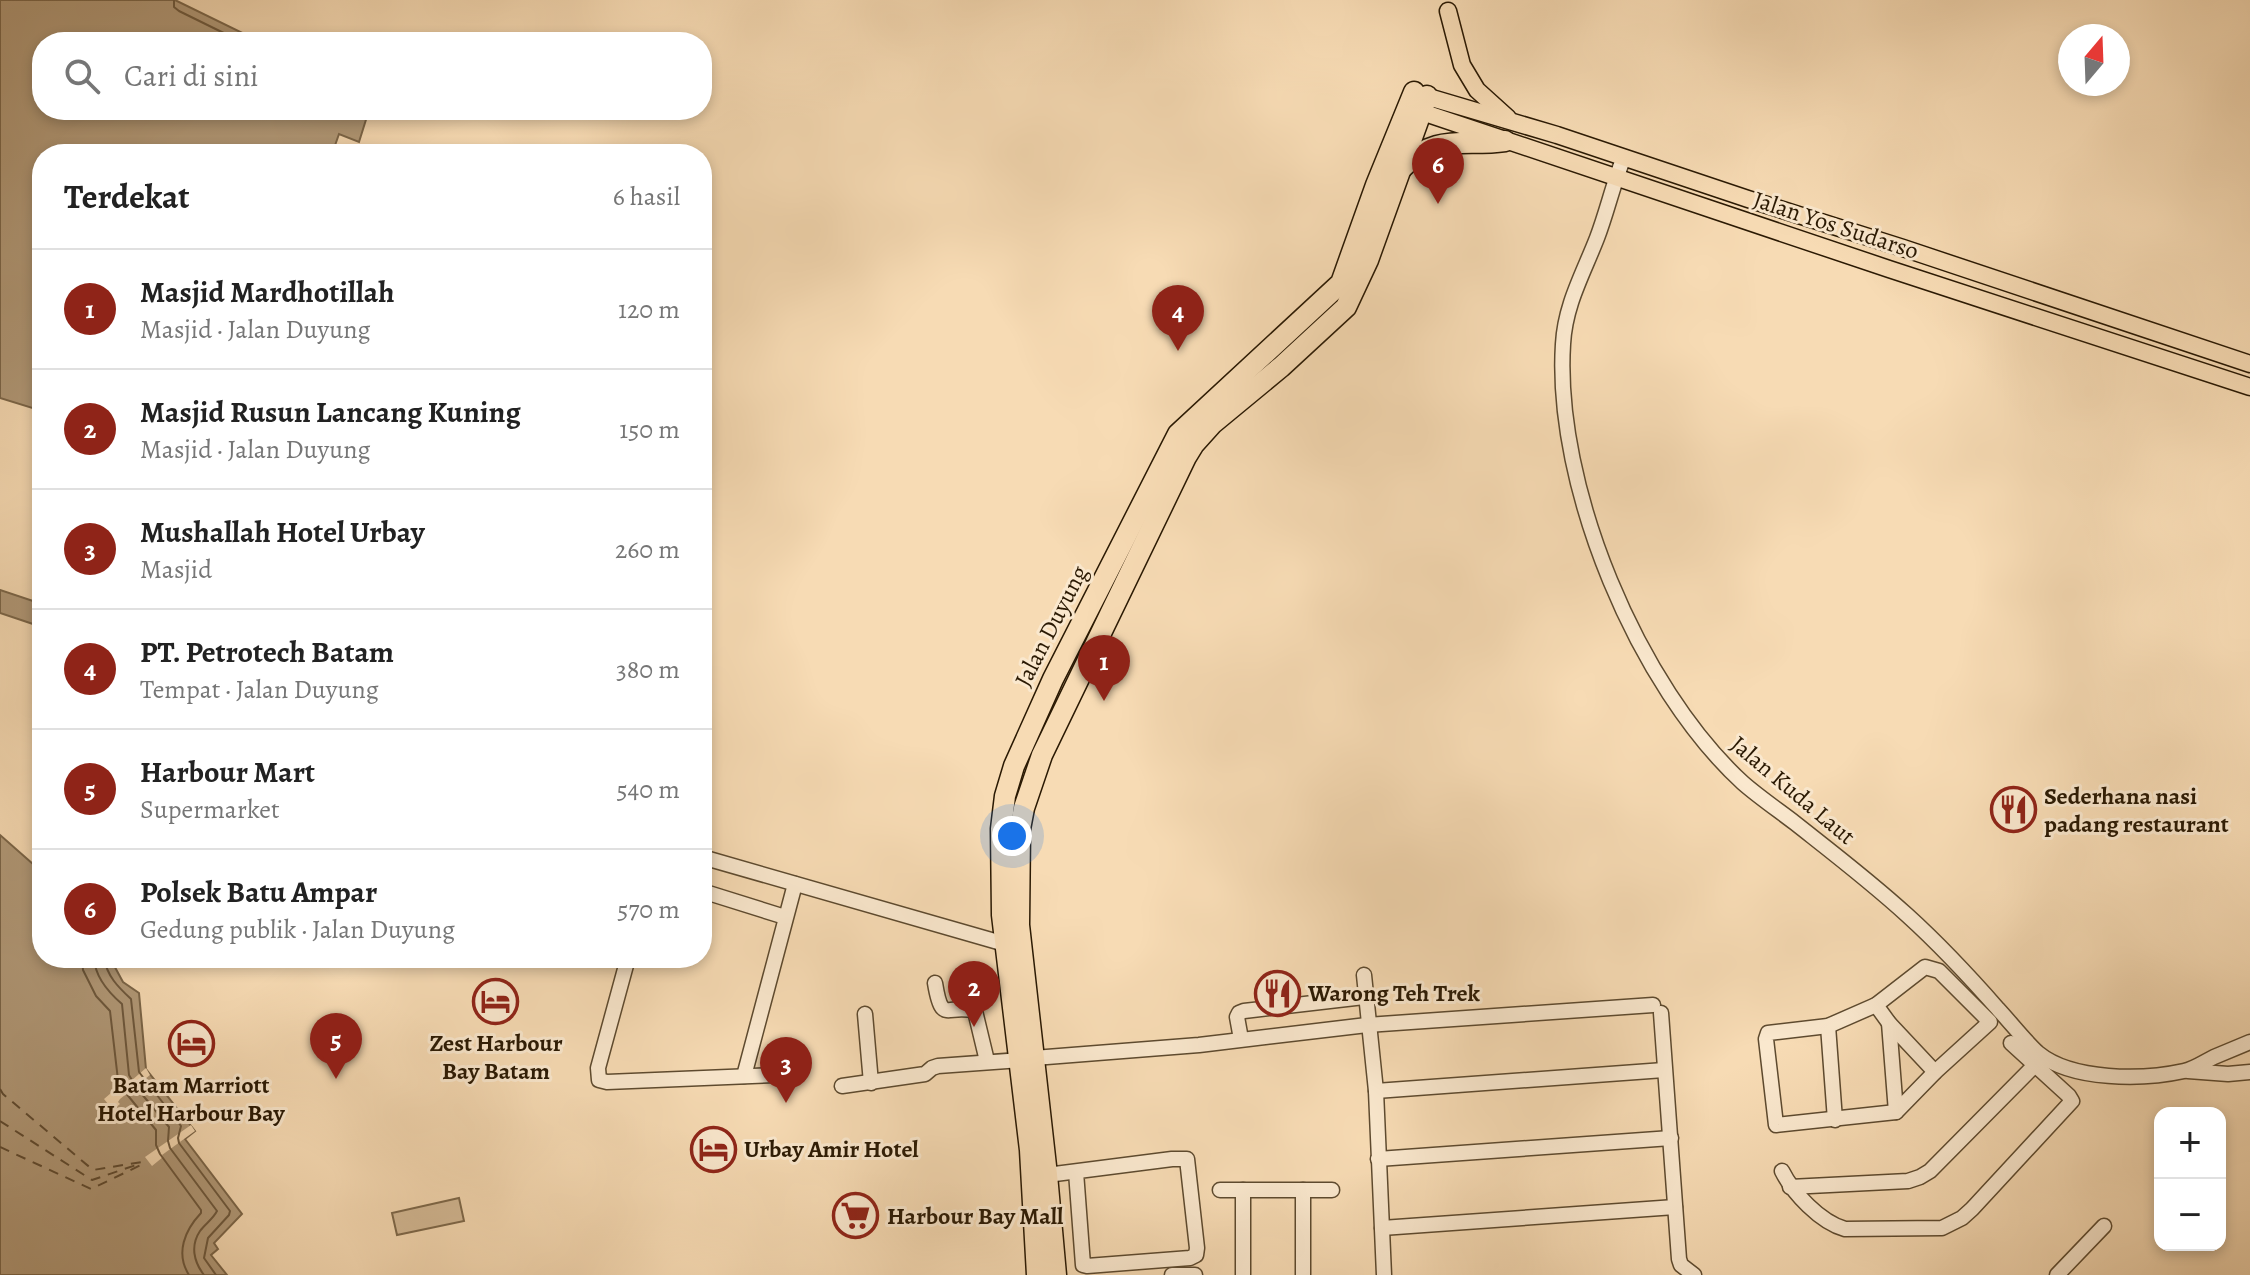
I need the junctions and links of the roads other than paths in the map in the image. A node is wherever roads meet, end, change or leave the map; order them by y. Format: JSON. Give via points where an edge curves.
{"nodes":[{"id":1,"x":1448,"y":11,"type":"dead end"},
{"id":2,"x":1418,"y":102,"type":"junction"},
{"id":3,"x":1508,"y":131,"type":"junction"},
{"id":4,"x":1624,"y":157,"type":"junction"},
{"id":5,"x":1399,"y":171,"type":"junction"},
{"id":6,"x":1616,"y":178,"type":"junction"},
{"id":7,"x":2250,"y":364,"type":"edge"},
{"id":8,"x":2250,"y":387,"type":"edge"},
{"id":9,"x":1053,"y":679,"type":"junction"},
{"id":10,"x":1074,"y":689,"type":"junction"},
{"id":11,"x":712,"y":860,"type":"edge"},
{"id":12,"x":795,"y":884,"type":"junction"},
{"id":13,"x":712,"y":894,"type":"edge"},
{"id":14,"x":785,"y":917,"type":"junction"},
{"id":15,"x":1005,"y":944,"type":"junction"},
{"id":16,"x":1942,"y":948,"type":"junction"},
{"id":17,"x":1925,"y":967,"type":"junction"},
{"id":18,"x":625,"y":968,"type":"edge"},
{"id":19,"x":1364,"y":975,"type":"dead end"},
{"id":20,"x":935,"y":983,"type":"dead end"},
{"id":21,"x":1364,"y":997,"type":"junction"},
{"id":22,"x":1876,"y":1005,"type":"junction"},
{"id":23,"x":865,"y":1014,"type":"dead end"},
{"id":24,"x":1889,"y":1023,"type":"junction"},
{"id":25,"x":1367,"y":1025,"type":"junction"},
{"id":26,"x":1828,"y":1026,"type":"junction"},
{"id":27,"x":1241,"y":1039,"type":"junction"},
{"id":28,"x":2250,"y":1042,"type":"edge"},
{"id":29,"x":2011,"y":1043,"type":"dead end"},
{"id":30,"x":1027,"y":1059,"type":"junction"},
{"id":31,"x":2037,"y":1059,"type":"junction"},
{"id":32,"x":987,"y":1061,"type":"junction"},
{"id":33,"x":1664,"y":1070,"type":"junction"},
{"id":34,"x":2187,"y":1071,"type":"junction"},
{"id":35,"x":1935,"y":1072,"type":"junction"},
{"id":36,"x":2250,"y":1072,"type":"edge"},
{"id":37,"x":799,"y":1074,"type":"dead end"},
{"id":38,"x":744,"y":1076,"type":"junction"},
{"id":39,"x":871,"y":1083,"type":"junction"},
{"id":40,"x":842,"y":1086,"type":"dead end"},
{"id":41,"x":1376,"y":1091,"type":"junction"},
{"id":42,"x":1896,"y":1112,"type":"junction"},
{"id":43,"x":1835,"y":1120,"type":"junction"},
{"id":44,"x":1671,"y":1138,"type":"junction"},
{"id":45,"x":1378,"y":1159,"type":"junction"},
{"id":46,"x":1782,"y":1171,"type":"dead end"},
{"id":47,"x":1076,"y":1172,"type":"junction"},
{"id":48,"x":1047,"y":1175,"type":"junction"},
{"id":49,"x":1790,"y":1187,"type":"junction"},
{"id":50,"x":1220,"y":1190,"type":"dead end"},
{"id":51,"x":1243,"y":1190,"type":"junction"},
{"id":52,"x":1303,"y":1190,"type":"junction"},
{"id":53,"x":1332,"y":1190,"type":"dead end"},
{"id":54,"x":1675,"y":1207,"type":"junction"},
{"id":55,"x":2104,"y":1226,"type":"dead end"},
{"id":56,"x":1382,"y":1228,"type":"junction"},
{"id":57,"x":1050,"y":1258,"type":"edge"},
{"id":58,"x":1082,"y":1258,"type":"junction"},
{"id":59,"x":1678,"y":1270,"type":"edge"},
{"id":60,"x":1037,"y":1275,"type":"edge"},
{"id":61,"x":1172,"y":1275,"type":"edge"},
{"id":62,"x":1195,"y":1275,"type":"edge"},
{"id":63,"x":1243,"y":1275,"type":"edge"},
{"id":64,"x":1303,"y":1275,"type":"edge"},
{"id":65,"x":1384,"y":1275,"type":"edge"},
{"id":66,"x":1694,"y":1275,"type":"edge"},
{"id":67,"x":2057,"y":1275,"type":"edge"}],
"edges":[{"from":1,"to":3,"type":"main road","via":[[1462,65]]},
{"from":2,"to":3,"type":"main road","name":"Jalan Yos Sudarso"},
{"from":2,"to":5,"type":"highway","name":"Jalan Duyung"},
{"from":2,"to":9,"type":"highway","name":"Jalan Duyung","via":[[1376,185],[1341,283],[1178,434]]},
{"from":3,"to":4,"type":"main road","name":"Jalan Yos Sudarso"},
{"from":3,"to":5,"type":"highway","via":[[1488,143],[1434,146]]},
{"from":3,"to":6,"type":"main road","name":"Jalan Yos Sudarso"},
{"from":4,"to":6,"type":"street","name":"Jalan Kuda Laut"},
{"from":4,"to":7,"type":"main road","name":"Jalan Yos Sudarso"},
{"from":5,"to":10,"type":"highway","name":"Jalan Duyung","via":[[1346,307],[1194,444]]},
{"from":6,"to":8,"type":"main road","name":"Jalan Yos Sudarso"},
{"from":6,"to":16,"type":"street","name":"Jalan Kuda Laut","via":[[1571,299],[1563,356],[1571,452],[1619,604],[1689,723],[1711,750],[1743,783],[1876,888]]},
{"from":9,"to":10,"type":"highway"},
{"from":9,"to":15,"type":"highway","name":"Jalan Duyung","via":[[1014,766],[1002,813]]},
{"from":10,"to":30,"type":"highway","name":"Jalan Duyung","via":[[1042,755],[1020,829]]},
{"from":11,"to":12,"type":"street"},
{"from":12,"to":14,"type":"street"},
{"from":12,"to":15,"type":"street"},
{"from":13,"to":14,"type":"street"},
{"from":14,"to":38,"type":"street"},
{"from":15,"to":30,"type":"highway","name":"Jalan Duyung"},
{"from":16,"to":17,"type":"street"},
{"from":16,"to":31,"type":"street","name":"Jalan Kuda Laut"},
{"from":17,"to":22,"type":"street"},
{"from":17,"to":35,"type":"street","via":[[1939,971],[1990,1022]]},
{"from":18,"to":38,"type":"street","via":[[599,1080]]},
{"from":19,"to":21,"type":"street"},
{"from":20,"to":32,"type":"street","via":[[945,1010],[975,1011]]},
{"from":21,"to":25,"type":"street"},
{"from":21,"to":27,"type":"street","via":[[1239,1013]]},
{"from":22,"to":24,"type":"street"},
{"from":22,"to":26,"type":"street"},
{"from":23,"to":39,"type":"street"},
{"from":24,"to":35,"type":"street"},
{"from":24,"to":42,"type":"street"},
{"from":25,"to":27,"type":"street"},
{"from":25,"to":33,"type":"street","via":[[1657,1009]]},
{"from":25,"to":41,"type":"street"},
{"from":26,"to":43,"type":"street"},
{"from":26,"to":43,"type":"street","via":[[1768,1033],[1766,1039],[1776,1125]]},
{"from":27,"to":30,"type":"street"},
{"from":28,"to":34,"type":"street","name":"Jalan Kuda Laut"},
{"from":29,"to":31,"type":"street"},
{"from":30,"to":32,"type":"street"},
{"from":30,"to":48,"type":"highway","name":"Jalan Duyung"},
{"from":30,"to":57,"type":"highway","name":"Jalan Duyung","via":[[1030,1150]]},
{"from":31,"to":34,"type":"street","name":"Jalan Kuda Laut","via":[[2083,1074]]},
{"from":31,"to":49,"type":"street","via":[[1920,1177]]},
{"from":31,"to":49,"type":"street","via":[[2069,1096],[2070,1105],[1954,1223],[1942,1228],[1845,1229],[1827,1221]]},
{"from":32,"to":39,"type":"street","via":[[934,1066],[925,1074]]},
{"from":33,"to":41,"type":"street"},
{"from":33,"to":44,"type":"street"},
{"from":34,"to":36,"type":"street"},
{"from":35,"to":42,"type":"street"},
{"from":37,"to":38,"type":"street"},
{"from":39,"to":40,"type":"street"},
{"from":41,"to":45,"type":"street"},
{"from":42,"to":43,"type":"street"},
{"from":44,"to":45,"type":"street"},
{"from":44,"to":54,"type":"street"},
{"from":45,"to":56,"type":"street"},
{"from":46,"to":49,"type":"street"},
{"from":47,"to":48,"type":"street"},
{"from":47,"to":58,"type":"street"},
{"from":47,"to":58,"type":"street","via":[[1187,1159],[1197,1248],[1190,1258],[1087,1266]]},
{"from":48,"to":57,"type":"highway","name":"Jalan Duyung"},
{"from":50,"to":51,"type":"street"},
{"from":51,"to":52,"type":"street"},
{"from":51,"to":63,"type":"street"},
{"from":52,"to":53,"type":"street"},
{"from":52,"to":64,"type":"street"},
{"from":54,"to":56,"type":"street"},
{"from":54,"to":59,"type":"street"},
{"from":55,"to":67,"type":"street"},
{"from":56,"to":65,"type":"street"},
{"from":57,"to":58,"type":"street"},
{"from":57,"to":60,"type":"highway","name":"Jalan Duyung"},
{"from":59,"to":66,"type":"street"},
{"from":61,"to":62,"type":"street"}]}
